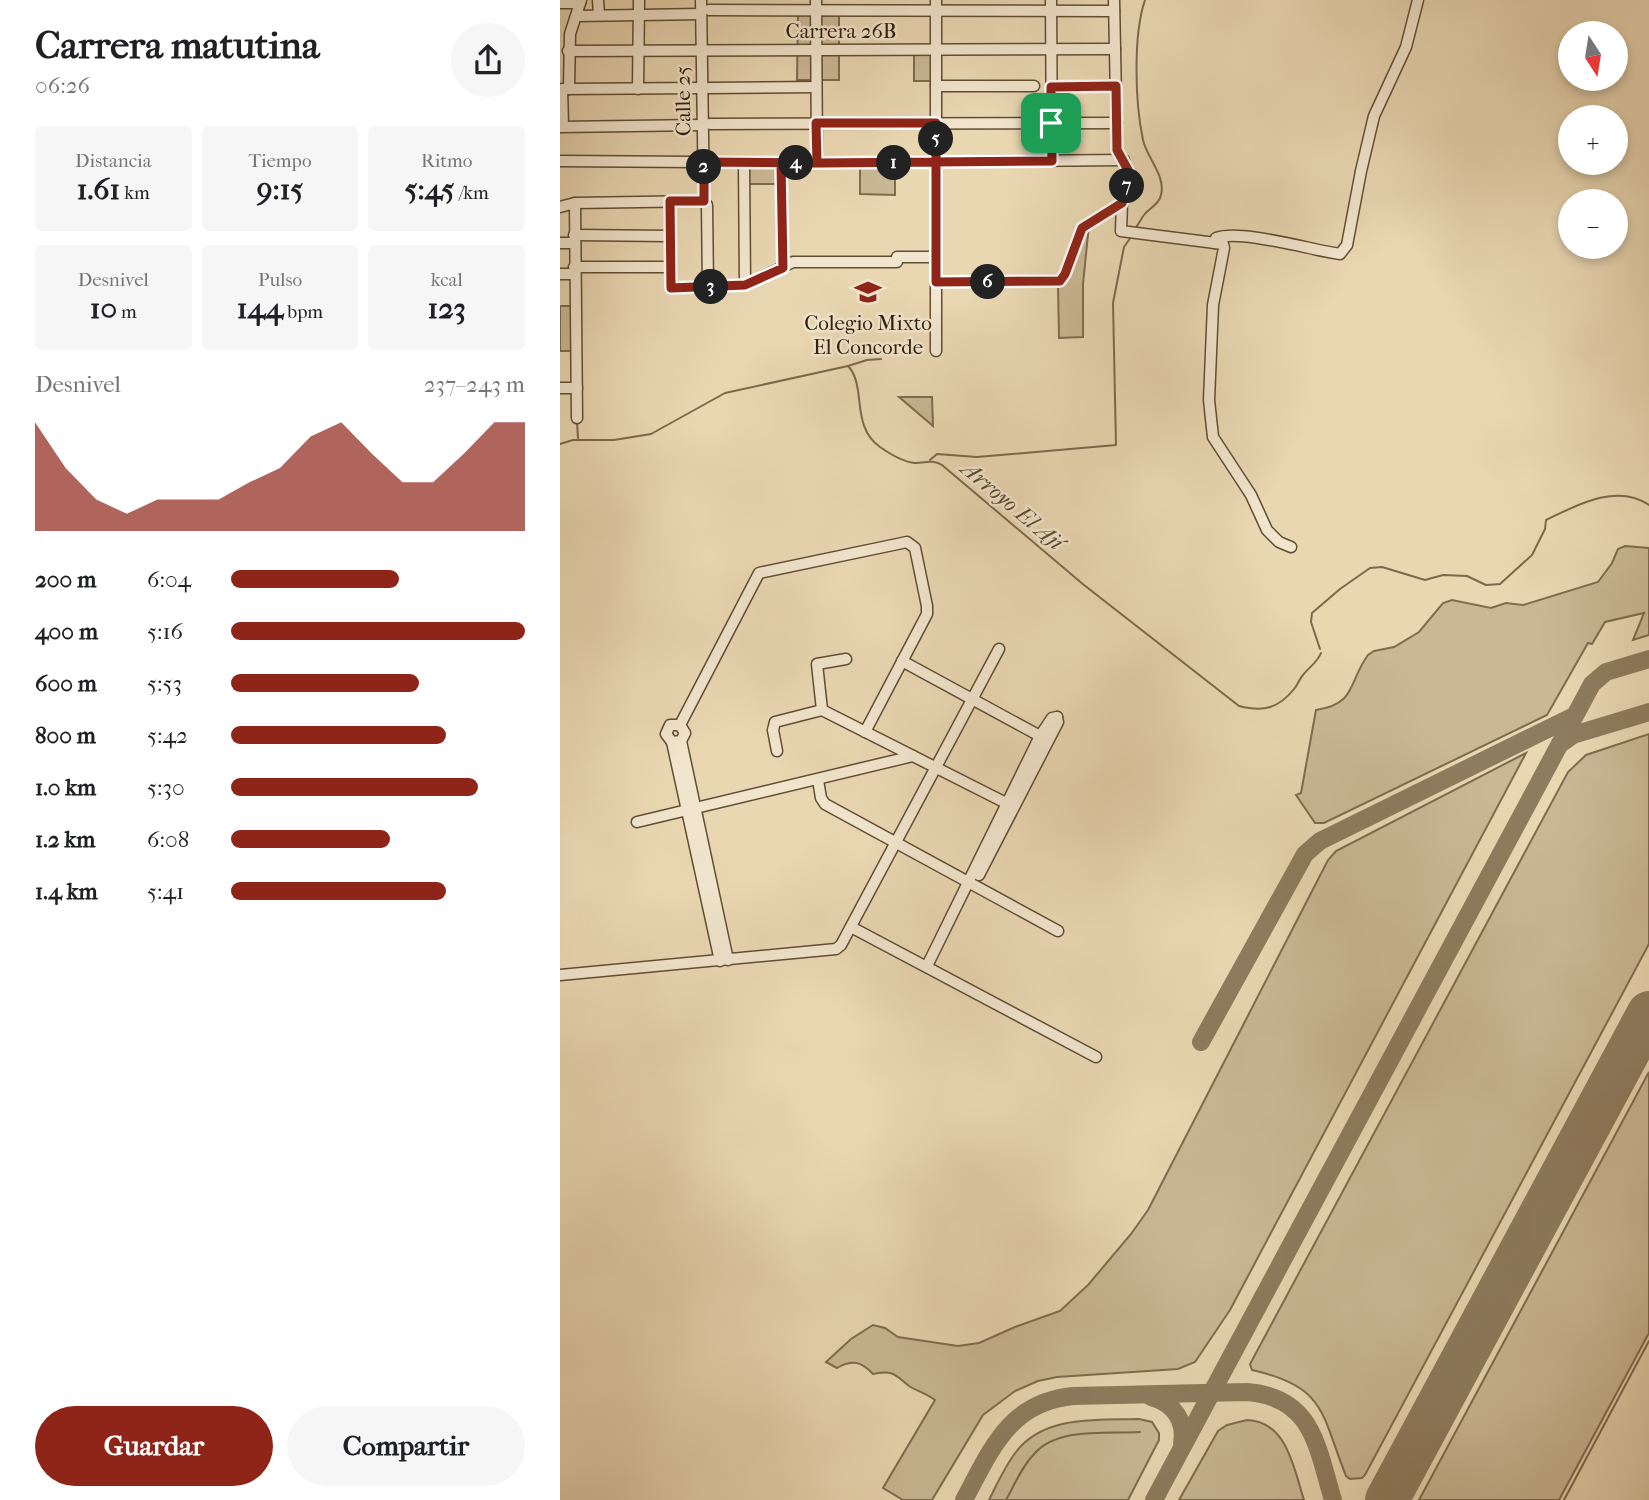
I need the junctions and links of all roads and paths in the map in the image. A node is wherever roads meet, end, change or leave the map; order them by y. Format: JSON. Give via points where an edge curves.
{"nodes":[{"id":1,"x":598,"y":0,"type":"edge"},
{"id":2,"x":639,"y":0,"type":"edge"},
{"id":3,"x":701,"y":0,"type":"edge"},
{"id":4,"x":816,"y":0,"type":"edge"},
{"id":5,"x":936,"y":0,"type":"edge"},
{"id":6,"x":1051,"y":0,"type":"edge"},
{"id":7,"x":1114,"y":0,"type":"edge"},
{"id":8,"x":1418,"y":0,"type":"edge"},
{"id":9,"x":581,"y":1,"type":"edge"},
{"id":10,"x":560,"y":3,"type":"edge"},
{"id":11,"x":816,"y":11,"type":"junction"},
{"id":12,"x":1114,"y":11,"type":"junction"},
{"id":13,"x":705,"y":12,"type":"junction"},
{"id":14,"x":936,"y":12,"type":"junction"},
{"id":15,"x":1051,"y":12,"type":"junction"},
{"id":16,"x":639,"y":14,"type":"junction"},
{"id":17,"x":599,"y":15,"type":"junction"},
{"id":18,"x":577,"y":16,"type":"junction"},
{"id":19,"x":565,"y":34,"type":"edge"},
{"id":20,"x":1051,"y":48,"type":"junction"},
{"id":21,"x":936,"y":49,"type":"junction"},
{"id":22,"x":1115,"y":49,"type":"junction"},
{"id":23,"x":816,"y":50,"type":"junction"},
{"id":24,"x":568,"y":51,"type":"junction"},
{"id":25,"x":639,"y":51,"type":"junction"},
{"id":26,"x":701,"y":51,"type":"junction"},
{"id":27,"x":564,"y":67,"type":"edge"},
{"id":28,"x":936,"y":86,"type":"junction"},
{"id":29,"x":1034,"y":86,"type":"dead end"},
{"id":30,"x":1116,"y":86,"type":"junction"},
{"id":31,"x":816,"y":87,"type":"junction"},
{"id":32,"x":1051,"y":87,"type":"junction"},
{"id":33,"x":705,"y":88,"type":"junction"},
{"id":34,"x":638,"y":89,"type":"junction"},
{"id":35,"x":563,"y":93,"type":"edge"},
{"id":36,"x":816,"y":123,"type":"junction"},
{"id":37,"x":936,"y":123,"type":"junction"},
{"id":38,"x":1051,"y":123,"type":"junction"},
{"id":39,"x":1116,"y":123,"type":"junction"},
{"id":40,"x":706,"y":124,"type":"junction"},
{"id":41,"x":561,"y":127,"type":"edge"},
{"id":42,"x":1124,"y":160,"type":"junction"},
{"id":43,"x":560,"y":161,"type":"edge"},
{"id":44,"x":1052,"y":161,"type":"junction"},
{"id":45,"x":704,"y":162,"type":"junction"},
{"id":46,"x":744,"y":163,"type":"junction"},
{"id":47,"x":781,"y":163,"type":"junction"},
{"id":48,"x":817,"y":163,"type":"junction"},
{"id":49,"x":936,"y":163,"type":"junction"},
{"id":50,"x":670,"y":201,"type":"junction"},
{"id":51,"x":575,"y":203,"type":"junction"},
{"id":52,"x":706,"y":203,"type":"junction"},
{"id":53,"x":1122,"y":203,"type":"junction"},
{"id":54,"x":560,"y":207,"type":"edge"},
{"id":55,"x":669,"y":236,"type":"junction"},
{"id":56,"x":574,"y":239,"type":"junction"},
{"id":57,"x":560,"y":243,"type":"edge"},
{"id":58,"x":1214,"y":243,"type":"junction"},
{"id":59,"x":936,"y":257,"type":"junction"},
{"id":60,"x":670,"y":267,"type":"junction"},
{"id":61,"x":783,"y":268,"type":"junction"},
{"id":62,"x":574,"y":270,"type":"junction"},
{"id":63,"x":560,"y":274,"type":"edge"},
{"id":64,"x":936,"y":282,"type":"junction"},
{"id":65,"x":745,"y":285,"type":"junction"},
{"id":66,"x":708,"y":287,"type":"junction"},
{"id":67,"x":936,"y":351,"type":"dead end"},
{"id":68,"x":560,"y":388,"type":"edge"},
{"id":69,"x":577,"y":388,"type":"junction"},
{"id":70,"x":577,"y":418,"type":"dead end"},
{"id":71,"x":1291,"y":547,"type":"dead end"},
{"id":72,"x":999,"y":649,"type":"dead end"},
{"id":73,"x":846,"y":659,"type":"dead end"},
{"id":74,"x":902,"y":662,"type":"junction"},
{"id":75,"x":972,"y":699,"type":"junction"},
{"id":76,"x":822,"y":710,"type":"junction"},
{"id":77,"x":680,"y":725,"type":"junction"},
{"id":78,"x":865,"y":732,"type":"junction"},
{"id":79,"x":1040,"y":736,"type":"junction"},
{"id":80,"x":677,"y":742,"type":"junction"},
{"id":81,"x":777,"y":751,"type":"dead end"},
{"id":82,"x":912,"y":756,"type":"junction"},
{"id":83,"x":937,"y":768,"type":"junction"},
{"id":84,"x":818,"y":780,"type":"junction"},
{"id":85,"x":1006,"y":803,"type":"junction"},
{"id":86,"x":691,"y":809,"type":"junction"},
{"id":87,"x":636,"y":822,"type":"dead end"},
{"id":88,"x":897,"y":843,"type":"junction"},
{"id":89,"x":971,"y":883,"type":"junction"},
{"id":90,"x":851,"y":926,"type":"junction"},
{"id":91,"x":1058,"y":931,"type":"dead end"},
{"id":92,"x":724,"y":961,"type":"junction"},
{"id":93,"x":930,"y":967,"type":"junction"},
{"id":94,"x":560,"y":975,"type":"edge"},
{"id":95,"x":1096,"y":1057,"type":"dead end"}],
"edges":[{"from":1,"to":17,"type":"street"},
{"from":2,"to":16,"type":"street"},
{"from":3,"to":13,"type":"street","name":"Calle 25"},
{"from":4,"to":11,"type":"street"},
{"from":5,"to":14,"type":"street"},
{"from":6,"to":15,"type":"street"},
{"from":7,"to":12,"type":"street"},
{"from":8,"to":58,"type":"street","via":[[1406,47],[1374,116],[1343,252],[1225,235]]},
{"from":9,"to":10,"type":"street"},
{"from":9,"to":18,"type":"street"},
{"from":11,"to":13,"type":"street"},
{"from":11,"to":14,"type":"street"},
{"from":11,"to":23,"type":"street"},
{"from":12,"to":15,"type":"street"},
{"from":12,"to":22,"type":"street"},
{"from":13,"to":16,"type":"street"},
{"from":13,"to":26,"type":"street","name":"Calle 25"},
{"from":14,"to":15,"type":"street"},
{"from":14,"to":21,"type":"street"},
{"from":15,"to":20,"type":"street"},
{"from":16,"to":17,"type":"street"},
{"from":16,"to":25,"type":"street"},
{"from":17,"to":18,"type":"street"},
{"from":18,"to":19,"type":"street"},
{"from":19,"to":24,"type":"street"},
{"from":20,"to":21,"type":"street","name":"Carrera 26B"},
{"from":20,"to":22,"type":"street","name":"Carrera 26B"},
{"from":20,"to":32,"type":"street"},
{"from":21,"to":23,"type":"street","name":"Carrera 26B"},
{"from":21,"to":28,"type":"street"},
{"from":22,"to":30,"type":"street"},
{"from":23,"to":26,"type":"street","name":"Carrera 26B"},
{"from":23,"to":31,"type":"street"},
{"from":24,"to":25,"type":"street","name":"Carrera 26B"},
{"from":24,"to":27,"type":"street"},
{"from":25,"to":26,"type":"street","name":"Carrera 26B"},
{"from":25,"to":34,"type":"street"},
{"from":26,"to":33,"type":"street","name":"Calle 25"},
{"from":27,"to":35,"type":"street"},
{"from":28,"to":29,"type":"street"},
{"from":28,"to":37,"type":"street"},
{"from":30,"to":32,"type":"street"},
{"from":30,"to":39,"type":"street"},
{"from":31,"to":33,"type":"street"},
{"from":31,"to":36,"type":"street"},
{"from":32,"to":38,"type":"street"},
{"from":33,"to":34,"type":"street"},
{"from":33,"to":40,"type":"street","name":"Calle 25"},
{"from":34,"to":35,"type":"street"},
{"from":35,"to":41,"type":"street"},
{"from":36,"to":37,"type":"street"},
{"from":36,"to":40,"type":"street"},
{"from":36,"to":48,"type":"street"},
{"from":37,"to":38,"type":"street"},
{"from":37,"to":49,"type":"street"},
{"from":38,"to":39,"type":"street"},
{"from":38,"to":44,"type":"street"},
{"from":39,"to":42,"type":"street","via":[[1117,150]]},
{"from":40,"to":41,"type":"street"},
{"from":40,"to":45,"type":"street","name":"Calle 25"},
{"from":42,"to":44,"type":"street"},
{"from":42,"to":53,"type":"street","via":[[1128,180]]},
{"from":43,"to":45,"type":"street"},
{"from":44,"to":49,"type":"street"},
{"from":45,"to":46,"type":"street"},
{"from":45,"to":52,"type":"street","name":"Calle 25"},
{"from":46,"to":47,"type":"street"},
{"from":46,"to":65,"type":"street"},
{"from":47,"to":48,"type":"street"},
{"from":47,"to":61,"type":"street"},
{"from":48,"to":49,"type":"street"},
{"from":49,"to":59,"type":"street"},
{"from":50,"to":51,"type":"street"},
{"from":50,"to":52,"type":"street"},
{"from":50,"to":55,"type":"street"},
{"from":51,"to":54,"type":"street"},
{"from":51,"to":56,"type":"street"},
{"from":52,"to":66,"type":"street","name":"Calle 25"},
{"from":53,"to":58,"type":"street","via":[[1121,230]]},
{"from":53,"to":64,"type":"street","via":[[1082,228],[1065,274],[1056,283]]},
{"from":55,"to":56,"type":"street"},
{"from":55,"to":60,"type":"street"},
{"from":56,"to":57,"type":"street"},
{"from":56,"to":62,"type":"street"},
{"from":58,"to":71,"type":"street","via":[[1224,248],[1213,305],[1209,400],[1213,437],[1251,495],[1267,530]]},
{"from":59,"to":61,"type":"street","via":[[793,262]]},
{"from":59,"to":64,"type":"street"},
{"from":60,"to":62,"type":"street"},
{"from":60,"to":66,"type":"street","via":[[671,288]]},
{"from":61,"to":65,"type":"street"},
{"from":62,"to":63,"type":"street"},
{"from":62,"to":69,"type":"street"},
{"from":64,"to":67,"type":"street"},
{"from":65,"to":66,"type":"street"},
{"from":68,"to":69,"type":"street"},
{"from":69,"to":70,"type":"street"},
{"from":72,"to":75,"type":"street"},
{"from":73,"to":76,"type":"street","via":[[817,664]]},
{"from":74,"to":75,"type":"street"},
{"from":74,"to":77,"type":"street","via":[[928,610],[912,544],[900,542],[768,570],[755,579]]},
{"from":74,"to":78,"type":"street"},
{"from":75,"to":79,"type":"street"},
{"from":75,"to":83,"type":"street"},
{"from":76,"to":78,"type":"street"},
{"from":76,"to":81,"type":"street","via":[[775,722],[772,730]]},
{"from":77,"to":80,"type":"street","via":[[685,733]]},
{"from":77,"to":80,"type":"street","via":[[670,725],[666,734]]},
{"from":78,"to":82,"type":"street"},
{"from":79,"to":85,"type":"street"},
{"from":79,"to":89,"type":"street","via":[[1052,718],[1058,718]]},
{"from":80,"to":86,"type":"street"},
{"from":82,"to":83,"type":"street"},
{"from":82,"to":84,"type":"street"},
{"from":83,"to":85,"type":"street"},
{"from":83,"to":88,"type":"street"},
{"from":84,"to":86,"type":"street"},
{"from":84,"to":88,"type":"street","via":[[825,804]]},
{"from":85,"to":89,"type":"street"},
{"from":86,"to":87,"type":"street"},
{"from":86,"to":92,"type":"street"},
{"from":88,"to":89,"type":"street"},
{"from":88,"to":90,"type":"street"},
{"from":89,"to":91,"type":"street"},
{"from":89,"to":93,"type":"street"},
{"from":90,"to":92,"type":"street","via":[[841,945],[829,951]]},
{"from":90,"to":93,"type":"street"},
{"from":92,"to":94,"type":"street"},
{"from":93,"to":95,"type":"street"}]}
